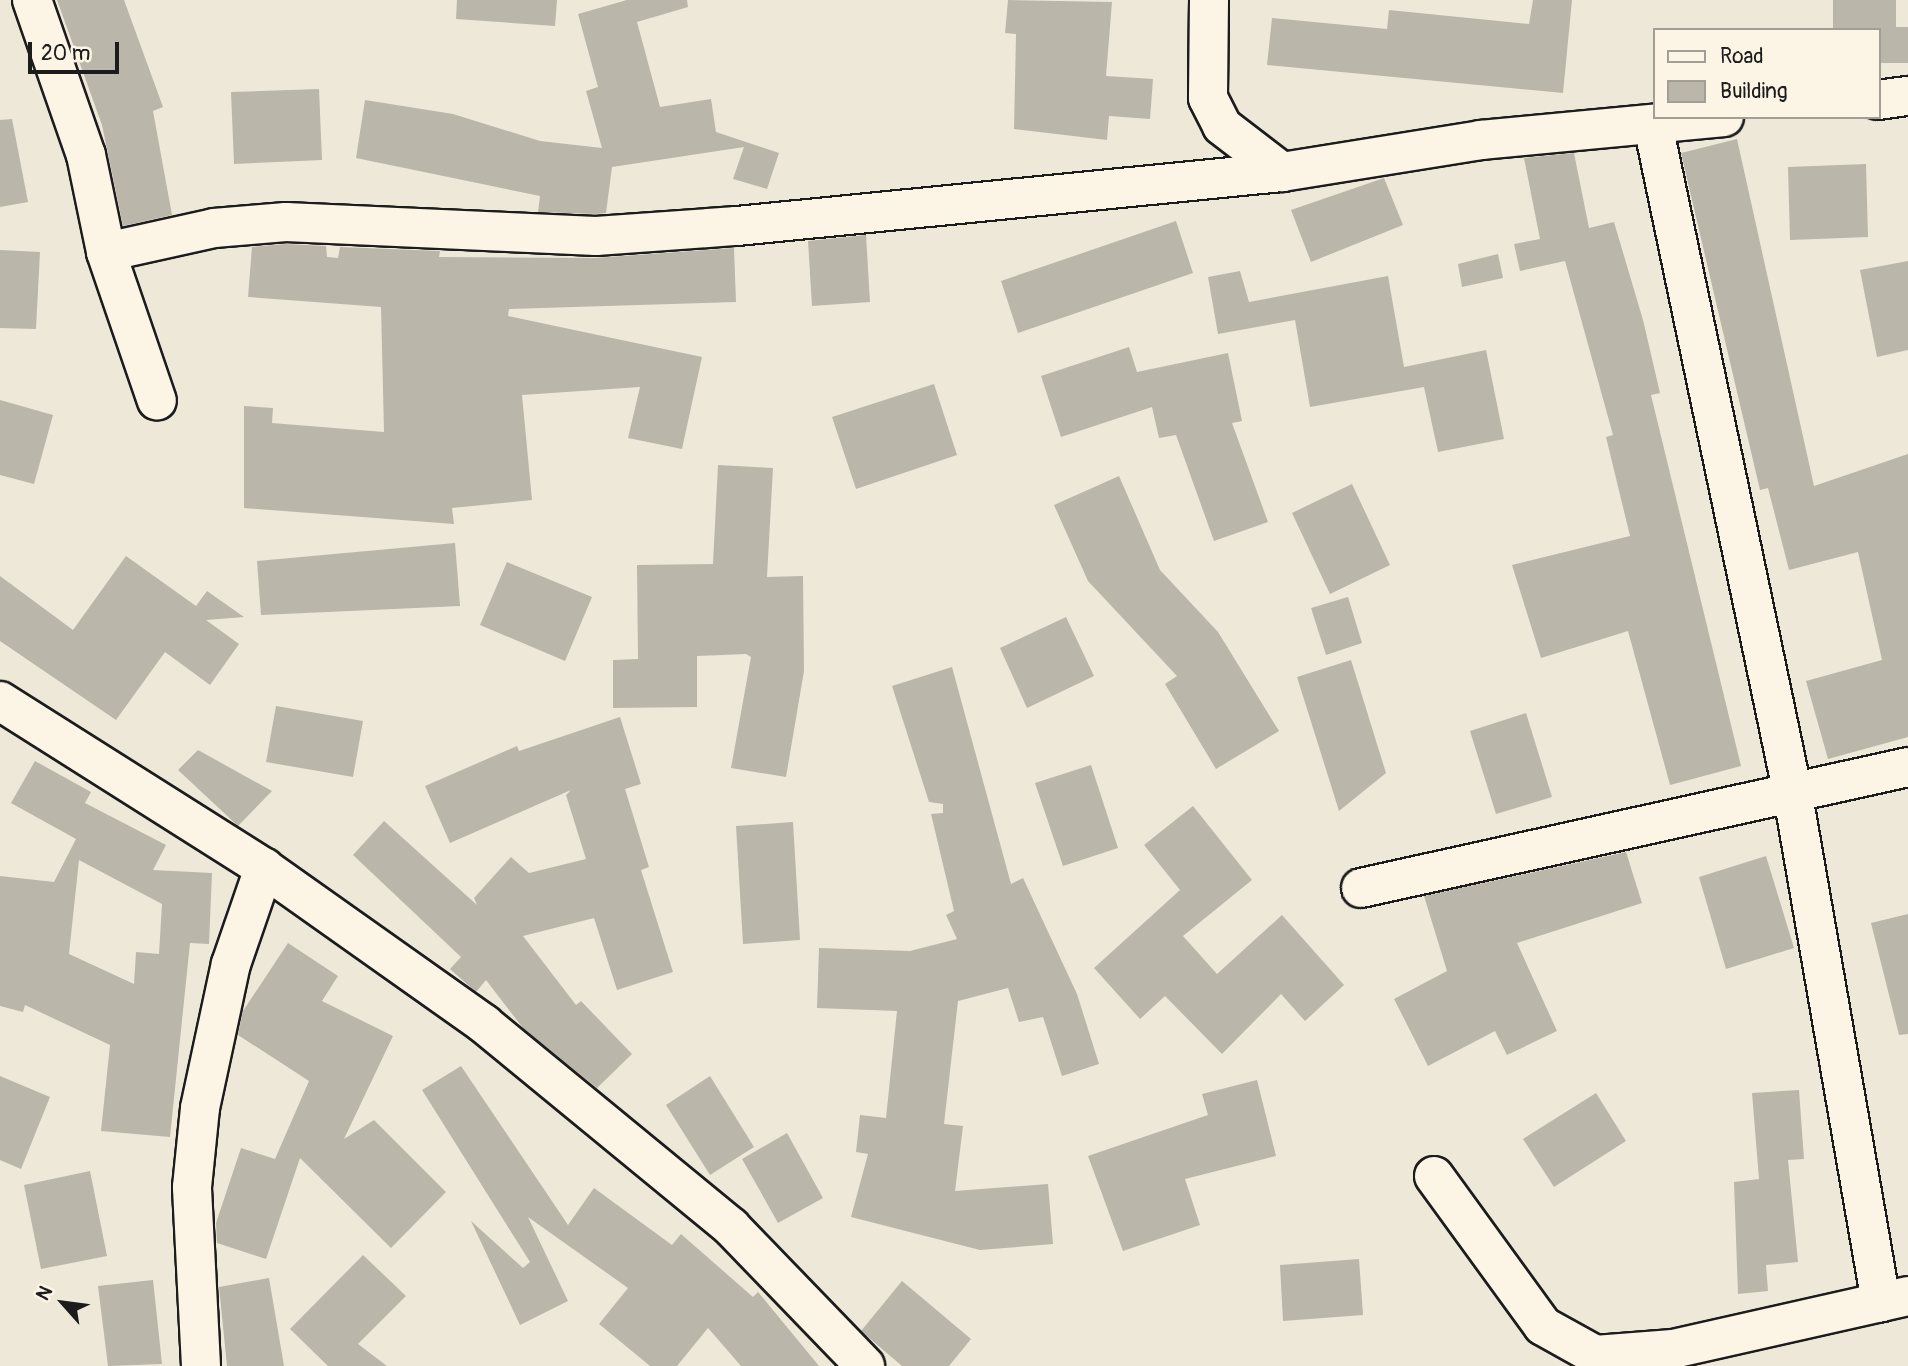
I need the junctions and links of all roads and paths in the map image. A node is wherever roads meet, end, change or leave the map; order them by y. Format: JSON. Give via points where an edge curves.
{"nodes":[{"id":1,"x":32,"y":0,"type":"edge"},
{"id":2,"x":1209,"y":0,"type":"edge"},
{"id":3,"x":1908,"y":96,"type":"edge"},
{"id":4,"x":1880,"y":100,"type":"edge"},
{"id":5,"x":1706,"y":119,"type":"edge"},
{"id":6,"x":1653,"y":125,"type":"junction"},
{"id":7,"x":1282,"y":172,"type":"junction"},
{"id":8,"x":106,"y":252,"type":"junction"},
{"id":9,"x":158,"y":401,"type":"dead end"},
{"id":10,"x":0,"y":701,"type":"edge"},
{"id":11,"x":1908,"y":767,"type":"edge"},
{"id":12,"x":1792,"y":790,"type":"junction"},
{"id":13,"x":264,"y":868,"type":"junction"},
{"id":14,"x":1362,"y":888,"type":"dead end"},
{"id":15,"x":1434,"y":1176,"type":"dead end"},
{"id":16,"x":1894,"y":1299,"type":"edge"},
{"id":17,"x":201,"y":1366,"type":"edge"},
{"id":18,"x":865,"y":1366,"type":"edge"}],
"edges":[{"from":1,"to":8,"type":"street","via":[[86,155]]},
{"from":2,"to":7,"type":"street","via":[[1208,98],[1222,126]]},
{"from":3,"to":4,"type":"street"},
{"from":5,"to":6,"type":"street"},
{"from":6,"to":7,"type":"street","via":[[1481,140]]},
{"from":6,"to":12,"type":"street"},
{"from":7,"to":8,"type":"street","via":[[596,236],[286,222],[214,228]]},
{"from":8,"to":9,"type":"street"},
{"from":10,"to":13,"type":"street"},
{"from":11,"to":12,"type":"street"},
{"from":12,"to":14,"type":"street"},
{"from":12,"to":16,"type":"street"},
{"from":13,"to":17,"type":"street","via":[[231,964],[200,1108],[192,1187]]},
{"from":13,"to":18,"type":"street","via":[[484,1024],[651,1157],[731,1227]]},
{"from":15,"to":16,"type":"street","via":[[1543,1326],[1595,1355],[1673,1349]]}]}
